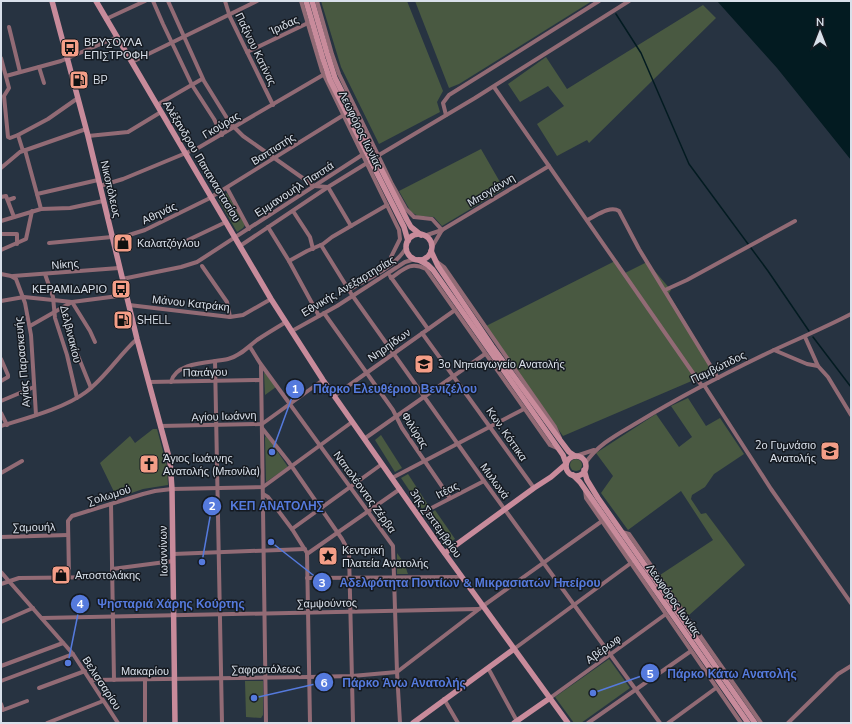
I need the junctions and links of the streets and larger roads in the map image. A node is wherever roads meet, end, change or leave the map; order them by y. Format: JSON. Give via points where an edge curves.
{"nodes":[{"id":1,"x":52,"y":1,"type":"edge"},
{"id":2,"x":96,"y":1,"type":"edge"},
{"id":3,"x":145,"y":1,"type":"edge"},
{"id":4,"x":153,"y":1,"type":"edge"},
{"id":5,"x":168,"y":1,"type":"edge"},
{"id":6,"x":225,"y":1,"type":"edge"},
{"id":7,"x":257,"y":1,"type":"edge"},
{"id":8,"x":301,"y":1,"type":"edge"},
{"id":9,"x":306,"y":1,"type":"edge"},
{"id":10,"x":312,"y":1,"type":"edge"},
{"id":11,"x":317,"y":1,"type":"edge"},
{"id":12,"x":599,"y":1,"type":"edge"},
{"id":13,"x":629,"y":1,"type":"edge"},
{"id":14,"x":229,"y":14,"type":"junction"},
{"id":15,"x":106,"y":19,"type":"junction"},
{"id":16,"x":308,"y":24,"type":"junction"},
{"id":17,"x":9,"y":27,"type":"dead end"},
{"id":18,"x":184,"y":36,"type":"junction"},
{"id":19,"x":117,"y":37,"type":"junction"},
{"id":20,"x":172,"y":42,"type":"junction"},
{"id":21,"x":247,"y":52,"type":"junction"},
{"id":22,"x":1,"y":58,"type":"edge"},
{"id":23,"x":68,"y":58,"type":"junction"},
{"id":24,"x":132,"y":62,"type":"junction"},
{"id":25,"x":39,"y":67,"type":"junction"},
{"id":26,"x":20,"y":72,"type":"junction"},
{"id":27,"x":323,"y":75,"type":"junction"},
{"id":28,"x":6,"y":76,"type":"junction"},
{"id":29,"x":202,"y":79,"type":"junction"},
{"id":30,"x":44,"y":83,"type":"dead end"},
{"id":31,"x":192,"y":85,"type":"junction"},
{"id":32,"x":494,"y":86,"type":"junction"},
{"id":33,"x":78,"y":98,"type":"junction"},
{"id":34,"x":273,"y":104,"type":"junction"},
{"id":35,"x":157,"y":105,"type":"junction"},
{"id":36,"x":161,"y":112,"type":"junction"},
{"id":37,"x":446,"y":115,"type":"junction"},
{"id":38,"x":342,"y":116,"type":"junction"},
{"id":39,"x":233,"y":128,"type":"junction"},
{"id":40,"x":86,"y":129,"type":"junction"},
{"id":41,"x":18,"y":135,"type":"junction"},
{"id":42,"x":222,"y":135,"type":"junction"},
{"id":43,"x":88,"y":136,"type":"junction"},
{"id":44,"x":24,"y":150,"type":"junction"},
{"id":45,"x":186,"y":154,"type":"junction"},
{"id":46,"x":362,"y":155,"type":"junction"},
{"id":47,"x":276,"y":158,"type":"junction"},
{"id":48,"x":373,"y":159,"type":"junction"},
{"id":49,"x":549,"y":166,"type":"junction"},
{"id":50,"x":1,"y":168,"type":"edge"},
{"id":51,"x":99,"y":183,"type":"junction"},
{"id":52,"x":314,"y":186,"type":"junction"},
{"id":53,"x":328,"y":187,"type":"junction"},
{"id":54,"x":227,"y":188,"type":"junction"},
{"id":55,"x":37,"y":194,"type":"junction"},
{"id":56,"x":1,"y":197,"type":"edge"},
{"id":57,"x":212,"y":197,"type":"junction"},
{"id":58,"x":14,"y":198,"type":"dead end"},
{"id":59,"x":8,"y":200,"type":"junction"},
{"id":60,"x":103,"y":201,"type":"junction"},
{"id":61,"x":387,"y":205,"type":"junction"},
{"id":62,"x":42,"y":209,"type":"junction"},
{"id":63,"x":293,"y":210,"type":"junction"},
{"id":64,"x":32,"y":211,"type":"junction"},
{"id":65,"x":14,"y":217,"type":"junction"},
{"id":66,"x":587,"y":220,"type":"junction"},
{"id":67,"x":1,"y":221,"type":"edge"},
{"id":68,"x":795,"y":221,"type":"dead end"},
{"id":69,"x":226,"y":222,"type":"junction"},
{"id":70,"x":351,"y":226,"type":"junction"},
{"id":71,"x":268,"y":227,"type":"junction"},
{"id":72,"x":249,"y":229,"type":"junction"},
{"id":73,"x":442,"y":230,"type":"junction"},
{"id":74,"x":1,"y":234,"type":"edge"},
{"id":75,"x":423,"y":235,"type":"junction"},
{"id":76,"x":112,"y":238,"type":"junction"},
{"id":77,"x":235,"y":238,"type":"junction"},
{"id":78,"x":188,"y":240,"type":"dead end"},
{"id":79,"x":408,"y":241,"type":"junction"},
{"id":80,"x":49,"y":243,"type":"dead end"},
{"id":81,"x":17,"y":244,"type":"junction"},
{"id":82,"x":321,"y":245,"type":"junction"},
{"id":83,"x":240,"y":246,"type":"junction"},
{"id":84,"x":406,"y":248,"type":"junction"},
{"id":85,"x":313,"y":249,"type":"junction"},
{"id":86,"x":432,"y":249,"type":"junction"},
{"id":87,"x":1,"y":250,"type":"edge"},
{"id":88,"x":417,"y":260,"type":"junction"},
{"id":89,"x":289,"y":261,"type":"junction"},
{"id":90,"x":393,"y":263,"type":"junction"},
{"id":91,"x":202,"y":266,"type":"dead end"},
{"id":92,"x":120,"y":268,"type":"junction"},
{"id":93,"x":1,"y":274,"type":"edge"},
{"id":94,"x":45,"y":274,"type":"junction"},
{"id":95,"x":13,"y":276,"type":"junction"},
{"id":96,"x":390,"y":276,"type":"junction"},
{"id":97,"x":122,"y":279,"type":"junction"},
{"id":98,"x":349,"y":290,"type":"junction"},
{"id":99,"x":665,"y":290,"type":"junction"},
{"id":100,"x":126,"y":295,"type":"junction"},
{"id":101,"x":352,"y":295,"type":"junction"},
{"id":102,"x":24,"y":297,"type":"junction"},
{"id":103,"x":271,"y":299,"type":"junction"},
{"id":104,"x":53,"y":300,"type":"junction"},
{"id":105,"x":1,"y":301,"type":"edge"},
{"id":106,"x":72,"y":302,"type":"junction"},
{"id":107,"x":129,"y":306,"type":"junction"},
{"id":108,"x":455,"y":310,"type":"junction"},
{"id":109,"x":54,"y":312,"type":"junction"},
{"id":110,"x":324,"y":313,"type":"junction"},
{"id":111,"x":851,"y":314,"type":"edge"},
{"id":112,"x":319,"y":316,"type":"junction"},
{"id":113,"x":230,"y":317,"type":"junction"},
{"id":114,"x":286,"y":322,"type":"junction"},
{"id":115,"x":30,"y":326,"type":"junction"},
{"id":116,"x":428,"y":329,"type":"junction"},
{"id":117,"x":292,"y":331,"type":"junction"},
{"id":118,"x":422,"y":333,"type":"junction"},
{"id":119,"x":805,"y":337,"type":"junction"},
{"id":120,"x":137,"y":339,"type":"junction"},
{"id":121,"x":72,"y":341,"type":"dead end"},
{"id":122,"x":95,"y":342,"type":"dead end"},
{"id":123,"x":250,"y":347,"type":"junction"},
{"id":124,"x":774,"y":350,"type":"junction"},
{"id":125,"x":394,"y":353,"type":"junction"},
{"id":126,"x":485,"y":354,"type":"junction"},
{"id":127,"x":1,"y":359,"type":"edge"},
{"id":128,"x":216,"y":361,"type":"junction"},
{"id":129,"x":260,"y":364,"type":"junction"},
{"id":130,"x":818,"y":366,"type":"junction"},
{"id":131,"x":366,"y":373,"type":"junction"},
{"id":132,"x":454,"y":376,"type":"junction"},
{"id":133,"x":718,"y":378,"type":"junction"},
{"id":134,"x":261,"y":380,"type":"junction"},
{"id":135,"x":323,"y":380,"type":"junction"},
{"id":136,"x":1,"y":381,"type":"edge"},
{"id":137,"x":216,"y":381,"type":"junction"},
{"id":138,"x":149,"y":382,"type":"junction"},
{"id":139,"x":171,"y":382,"type":"junction"},
{"id":140,"x":703,"y":385,"type":"junction"},
{"id":141,"x":34,"y":387,"type":"junction"},
{"id":142,"x":91,"y":388,"type":"junction"},
{"id":143,"x":334,"y":396,"type":"junction"},
{"id":144,"x":425,"y":397,"type":"junction"},
{"id":145,"x":77,"y":398,"type":"junction"},
{"id":146,"x":1,"y":401,"type":"edge"},
{"id":147,"x":290,"y":404,"type":"junction"},
{"id":148,"x":524,"y":409,"type":"junction"},
{"id":149,"x":1,"y":413,"type":"edge"},
{"id":150,"x":36,"y":415,"type":"junction"},
{"id":151,"x":851,"y":416,"type":"edge"},
{"id":152,"x":396,"y":417,"type":"junction"},
{"id":153,"x":352,"y":422,"type":"junction"},
{"id":154,"x":7,"y":424,"type":"junction"},
{"id":155,"x":217,"y":425,"type":"junction"},
{"id":156,"x":1,"y":426,"type":"edge"},
{"id":157,"x":160,"y":426,"type":"junction"},
{"id":158,"x":262,"y":426,"type":"junction"},
{"id":159,"x":491,"y":426,"type":"junction"},
{"id":160,"x":364,"y":439,"type":"junction"},
{"id":161,"x":457,"y":444,"type":"junction"},
{"id":162,"x":320,"y":445,"type":"junction"},
{"id":163,"x":598,"y":448,"type":"junction"},
{"id":164,"x":559,"y":449,"type":"junction"},
{"id":165,"x":576,"y":456,"type":"junction"},
{"id":166,"x":424,"y":460,"type":"junction"},
{"id":167,"x":22,"y":461,"type":"dead end"},
{"id":168,"x":382,"y":464,"type":"junction"},
{"id":169,"x":566,"y":464,"type":"junction"},
{"id":170,"x":585,"y":464,"type":"junction"},
{"id":171,"x":291,"y":466,"type":"junction"},
{"id":172,"x":584,"y":470,"type":"junction"},
{"id":173,"x":1,"y":473,"type":"edge"},
{"id":174,"x":572,"y":474,"type":"junction"},
{"id":175,"x":552,"y":477,"type":"junction"},
{"id":176,"x":392,"y":478,"type":"junction"},
{"id":177,"x":484,"y":481,"type":"junction"},
{"id":178,"x":263,"y":487,"type":"junction"},
{"id":179,"x":350,"y":487,"type":"junction"},
{"id":180,"x":218,"y":488,"type":"junction"},
{"id":181,"x":534,"y":488,"type":"junction"},
{"id":182,"x":400,"y":489,"type":"junction"},
{"id":183,"x":584,"y":489,"type":"junction"},
{"id":184,"x":172,"y":490,"type":"junction"},
{"id":185,"x":263,"y":494,"type":"junction"},
{"id":186,"x":450,"y":498,"type":"junction"},
{"id":187,"x":111,"y":504,"type":"junction"},
{"id":188,"x":321,"y":508,"type":"junction"},
{"id":189,"x":505,"y":510,"type":"junction"},
{"id":190,"x":368,"y":511,"type":"junction"},
{"id":191,"x":418,"y":515,"type":"junction"},
{"id":192,"x":602,"y":521,"type":"junction"},
{"id":193,"x":292,"y":529,"type":"junction"},
{"id":194,"x":621,"y":532,"type":"junction"},
{"id":195,"x":338,"y":533,"type":"junction"},
{"id":196,"x":68,"y":535,"type":"junction"},
{"id":197,"x":1,"y":537,"type":"edge"},
{"id":198,"x":305,"y":549,"type":"junction"},
{"id":199,"x":264,"y":550,"type":"junction"},
{"id":200,"x":219,"y":552,"type":"junction"},
{"id":201,"x":445,"y":553,"type":"junction"},
{"id":202,"x":173,"y":554,"type":"junction"},
{"id":203,"x":307,"y":554,"type":"junction"},
{"id":204,"x":173,"y":561,"type":"junction"},
{"id":205,"x":544,"y":563,"type":"junction"},
{"id":206,"x":631,"y":563,"type":"junction"},
{"id":207,"x":112,"y":569,"type":"junction"},
{"id":208,"x":1,"y":572,"type":"edge"},
{"id":209,"x":69,"y":577,"type":"junction"},
{"id":210,"x":112,"y":577,"type":"junction"},
{"id":211,"x":394,"y":577,"type":"junction"},
{"id":212,"x":462,"y":577,"type":"junction"},
{"id":213,"x":307,"y":578,"type":"junction"},
{"id":214,"x":350,"y":578,"type":"junction"},
{"id":215,"x":8,"y":580,"type":"junction"},
{"id":216,"x":1,"y":584,"type":"edge"},
{"id":217,"x":851,"y":603,"type":"edge"},
{"id":218,"x":574,"y":605,"type":"junction"},
{"id":219,"x":33,"y":608,"type":"junction"},
{"id":220,"x":482,"y":608,"type":"junction"},
{"id":221,"x":351,"y":611,"type":"junction"},
{"id":222,"x":395,"y":611,"type":"junction"},
{"id":223,"x":308,"y":612,"type":"junction"},
{"id":224,"x":264,"y":614,"type":"junction"},
{"id":225,"x":666,"y":614,"type":"junction"},
{"id":226,"x":220,"y":615,"type":"junction"},
{"id":227,"x":113,"y":616,"type":"junction"},
{"id":228,"x":174,"y":616,"type":"junction"},
{"id":229,"x":42,"y":618,"type":"junction"},
{"id":230,"x":1,"y":622,"type":"edge"},
{"id":231,"x":63,"y":643,"type":"junction"},
{"id":232,"x":514,"y":649,"type":"junction"},
{"id":233,"x":691,"y":651,"type":"junction"},
{"id":234,"x":73,"y":654,"type":"junction"},
{"id":235,"x":610,"y":654,"type":"junction"},
{"id":236,"x":1,"y":666,"type":"edge"},
{"id":237,"x":851,"y":666,"type":"edge"},
{"id":238,"x":488,"y":668,"type":"junction"},
{"id":239,"x":85,"y":671,"type":"junction"},
{"id":240,"x":397,"y":672,"type":"junction"},
{"id":241,"x":352,"y":676,"type":"junction"},
{"id":242,"x":265,"y":678,"type":"junction"},
{"id":243,"x":309,"y":678,"type":"junction"},
{"id":244,"x":221,"y":679,"type":"junction"},
{"id":245,"x":91,"y":680,"type":"junction"},
{"id":246,"x":114,"y":680,"type":"junction"},
{"id":247,"x":145,"y":680,"type":"junction"},
{"id":248,"x":175,"y":680,"type":"junction"},
{"id":249,"x":1,"y":681,"type":"edge"},
{"id":250,"x":39,"y":688,"type":"dead end"},
{"id":251,"x":716,"y":688,"type":"junction"},
{"id":252,"x":636,"y":690,"type":"junction"},
{"id":253,"x":550,"y":698,"type":"junction"},
{"id":254,"x":444,"y":700,"type":"junction"},
{"id":255,"x":27,"y":701,"type":"dead end"},
{"id":256,"x":103,"y":701,"type":"junction"},
{"id":257,"x":1,"y":704,"type":"edge"},
{"id":258,"x":517,"y":722,"type":"edge"},
{"id":259,"x":47,"y":723,"type":"edge"},
{"id":260,"x":118,"y":723,"type":"edge"},
{"id":261,"x":145,"y":723,"type":"edge"},
{"id":262,"x":175,"y":723,"type":"edge"},
{"id":263,"x":222,"y":723,"type":"edge"},
{"id":264,"x":266,"y":723,"type":"edge"},
{"id":265,"x":310,"y":723,"type":"edge"},
{"id":266,"x":353,"y":723,"type":"edge"},
{"id":267,"x":400,"y":723,"type":"edge"},
{"id":268,"x":413,"y":723,"type":"edge"},
{"id":269,"x":458,"y":723,"type":"edge"},
{"id":270,"x":568,"y":723,"type":"edge"},
{"id":271,"x":588,"y":723,"type":"edge"},
{"id":272,"x":660,"y":723,"type":"edge"},
{"id":273,"x":668,"y":723,"type":"edge"},
{"id":274,"x":741,"y":723,"type":"edge"},
{"id":275,"x":748,"y":723,"type":"edge"},
{"id":276,"x":755,"y":723,"type":"edge"},
{"id":277,"x":761,"y":723,"type":"edge"},
{"id":278,"x":788,"y":723,"type":"edge"}],
"edges":[{"from":1,"to":23,"type":"street","name":"Νικοπόλεως"},
{"from":2,"to":15,"type":"street","name":"Αλέξανδρου Παπαναστασίου"},
{"from":3,"to":15,"type":"street"},
{"from":4,"to":20,"type":"street"},
{"from":5,"to":18,"type":"street"},
{"from":6,"to":14,"type":"street","name":"Παξίνου Κατίνας"},
{"from":7,"to":14,"type":"street"},
{"from":8,"to":16,"type":"street","name":"Λεωφόρος Ιωνίας"},
{"from":9,"to":48,"type":"street","via":[[327,73]]},
{"from":10,"to":48,"type":"street","via":[[335,78]]},
{"from":11,"to":48,"type":"street","via":[[339,74]]},
{"from":12,"to":37,"type":"street","via":[[448,95],[443,103]]},
{"from":13,"to":32,"type":"street","name":"Εμμανουήλ Παππά"},
{"from":14,"to":18,"type":"street"},
{"from":14,"to":21,"type":"street","name":"Παξίνου Κατίνας"},
{"from":15,"to":19,"type":"street","name":"Αλέξανδρου Παπαναστασίου"},
{"from":16,"to":21,"type":"street","name":"Ίριδας"},
{"from":16,"to":27,"type":"street","name":"Λεωφόρος Ιωνίας"},
{"from":17,"to":26,"type":"street"},
{"from":18,"to":20,"type":"street"},
{"from":18,"to":29,"type":"street"},
{"from":19,"to":23,"type":"street"},
{"from":19,"to":24,"type":"street","name":"Αλέξανδρου Παπαναστασίου"},
{"from":20,"to":24,"type":"street"},
{"from":20,"to":31,"type":"street"},
{"from":21,"to":34,"type":"street","name":"Παξίνου Κατίνας"},
{"from":22,"to":28,"type":"street"},
{"from":23,"to":25,"type":"street"},
{"from":23,"to":33,"type":"street","name":"Νικοπόλεως"},
{"from":24,"to":35,"type":"street","name":"Αλέξανδρου Παπαναστασίου"},
{"from":25,"to":26,"type":"street"},
{"from":25,"to":30,"type":"street"},
{"from":26,"to":28,"type":"street"},
{"from":27,"to":34,"type":"street","name":"Γκούρας"},
{"from":27,"to":38,"type":"street","name":"Λεωφόρος Ιωνίας"},
{"from":28,"to":41,"type":"street","via":[[9,90],[4,96],[8,137]]},
{"from":29,"to":31,"type":"street"},
{"from":29,"to":39,"type":"street"},
{"from":31,"to":35,"type":"street"},
{"from":31,"to":42,"type":"street"},
{"from":32,"to":37,"type":"street","name":"Εμμανουήλ Παππά"},
{"from":32,"to":49,"type":"street"},
{"from":33,"to":40,"type":"street","name":"Νικοπόλεως"},
{"from":33,"to":41,"type":"street","via":[[54,116]]},
{"from":34,"to":39,"type":"street","name":"Γκούρας"},
{"from":35,"to":36,"type":"street","name":"Αλέξανδρου Παπαναστασίου"},
{"from":36,"to":43,"type":"street","via":[[128,132]]},
{"from":36,"to":45,"type":"street","name":"Αλέξανδρου Παπαναστασίου"},
{"from":37,"to":48,"type":"street","name":"Εμμανουήλ Παππά"},
{"from":38,"to":46,"type":"street","name":"Λεωφόρος Ιωνίας"},
{"from":38,"to":47,"type":"street","name":"Βαπτιστής"},
{"from":39,"to":42,"type":"street","name":"Γκούρας"},
{"from":39,"to":47,"type":"street"},
{"from":40,"to":43,"type":"street","name":"Νικοπόλεως"},
{"from":40,"to":44,"type":"street"},
{"from":41,"to":44,"type":"street"},
{"from":42,"to":45,"type":"street","name":"Γκούρας"},
{"from":43,"to":51,"type":"street","name":"Νικοπόλεως"},
{"from":44,"to":50,"type":"street"},
{"from":44,"to":55,"type":"street"},
{"from":45,"to":51,"type":"street","name":"Γκούρας","via":[[123,179]]},
{"from":45,"to":57,"type":"street","name":"Αλέξανδρου Παπαναστασίου"},
{"from":46,"to":48,"type":"street","name":"Λεωφόρος Ιωνίας"},
{"from":46,"to":52,"type":"street","name":"Εμμανουήλ Παππά"},
{"from":47,"to":52,"type":"street"},
{"from":47,"to":54,"type":"street","name":"Βαπτιστής"},
{"from":48,"to":53,"type":"street","name":"Εμμανουήλ Παππά"},
{"from":48,"to":61,"type":"street","name":"Λεωφόρος Ιωνίας"},
{"from":48,"to":73,"type":"street","via":[[410,214],[432,219]]},
{"from":48,"to":75,"type":"street","name":"Λεωφόρος Ιωνίας","via":[[406,220]]},
{"from":48,"to":79,"type":"street","name":"Λεωφόρος Ιωνίας"},
{"from":49,"to":66,"type":"street"},
{"from":49,"to":73,"type":"street","name":"Μπογιάννη"},
{"from":51,"to":55,"type":"street","name":"Γκούρας"},
{"from":51,"to":60,"type":"street","name":"Νικοπόλεως"},
{"from":52,"to":53,"type":"street"},
{"from":52,"to":72,"type":"street","name":"Εμμανουήλ Παππά"},
{"from":53,"to":63,"type":"street","name":"Εμμανουήλ Παππά"},
{"from":53,"to":70,"type":"street"},
{"from":54,"to":57,"type":"street","name":"Βαπτιστής"},
{"from":54,"to":72,"type":"street"},
{"from":55,"to":62,"type":"street"},
{"from":56,"to":59,"type":"street","via":[[6,196]]},
{"from":57,"to":69,"type":"street","name":"Αλέξανδρου Παπαναστασίου"},
{"from":57,"to":76,"type":"street","name":"Αθηνάς","via":[[145,230]]},
{"from":58,"to":59,"type":"street"},
{"from":59,"to":65,"type":"street"},
{"from":60,"to":62,"type":"street","via":[[70,208]]},
{"from":60,"to":76,"type":"street","name":"Νικοπόλεως"},
{"from":61,"to":70,"type":"street"},
{"from":61,"to":90,"type":"street","name":"Λεωφόρος Ιωνίας","via":[[400,235],[391,257]]},
{"from":62,"to":64,"type":"street"},
{"from":63,"to":71,"type":"street","name":"Εμμανουήλ Παππά"},
{"from":63,"to":85,"type":"street","via":[[311,239]]},
{"from":64,"to":65,"type":"street"},
{"from":64,"to":81,"type":"street","via":[[27,238]]},
{"from":65,"to":67,"type":"street"},
{"from":66,"to":99,"type":"street","via":[[612,208],[619,211]]},
{"from":66,"to":140,"type":"street"},
{"from":68,"to":99,"type":"street"},
{"from":69,"to":77,"type":"street","name":"Αλέξανδρου Παπαναστασίου"},
{"from":69,"to":78,"type":"street"},
{"from":70,"to":82,"type":"street"},
{"from":71,"to":83,"type":"street","name":"Εμμανουήλ Παππά"},
{"from":71,"to":89,"type":"street"},
{"from":72,"to":77,"type":"street","name":"Εμμανουήλ Παππά"},
{"from":73,"to":75,"type":"street","name":"Μπογιάννη"},
{"from":73,"to":86,"type":"street","name":"Μπογιάννη"},
{"from":74,"to":81,"type":"street","via":[[18,234]]},
{"from":75,"to":79,"type":"street","via":[[413,236]]},
{"from":75,"to":86,"type":"street","name":"Λεωφόρος Ιωνίας","via":[[430,240]]},
{"from":76,"to":80,"type":"street","name":"Αθηνάς"},
{"from":76,"to":92,"type":"street","name":"Νικοπόλεως"},
{"from":77,"to":83,"type":"street","name":"Αλέξανδρου Παπαναστασίου"},
{"from":77,"to":97,"type":"street","name":"Εμμανουήλ Παππά","via":[[192,264]]},
{"from":79,"to":84,"type":"street"},
{"from":81,"to":87,"type":"street"},
{"from":82,"to":85,"type":"street"},
{"from":82,"to":98,"type":"street","name":"Μυλωνά"},
{"from":83,"to":103,"type":"street","name":"Αλέξανδρου Παπαναστασίου"},
{"from":84,"to":88,"type":"street","via":[[409,255]]},
{"from":84,"to":90,"type":"street","name":"Εθνικής Ανεξαρτησίας"},
{"from":85,"to":89,"type":"street"},
{"from":86,"to":88,"type":"street","via":[[427,257]]},
{"from":86,"to":165,"type":"street","name":"Λεωφόρος Ιωνίας","via":[[434,260],[492,346],[569,452]]},
{"from":88,"to":96,"type":"street","name":"Εθνικής Ανεξαρτησίας","via":[[405,262]]},
{"from":88,"to":164,"type":"street","via":[[433,270]]},
{"from":89,"to":112,"type":"street"},
{"from":90,"to":98,"type":"street","name":"Εθνικής Ανεξαρτησίας"},
{"from":91,"to":113,"type":"street","via":[[227,302]]},
{"from":92,"to":94,"type":"street","name":"Νίκης"},
{"from":92,"to":97,"type":"street","name":"Νικοπόλεως"},
{"from":93,"to":95,"type":"street"},
{"from":94,"to":95,"type":"street","name":"Νίκης"},
{"from":94,"to":104,"type":"street","name":"Δελβινακίου"},
{"from":95,"to":102,"type":"street","name":"Αγίας Παρασκευής"},
{"from":96,"to":101,"type":"street","name":"Εθνικής Ανεξαρτησίας"},
{"from":96,"to":108,"type":"street","via":[[409,266],[426,269]]},
{"from":96,"to":116,"type":"street"},
{"from":97,"to":100,"type":"street","name":"Νικοπόλεως"},
{"from":98,"to":101,"type":"street","name":"Μυλωνά"},
{"from":99,"to":133,"type":"street"},
{"from":100,"to":106,"type":"street"},
{"from":100,"to":107,"type":"street","name":"Νικοπόλεως"},
{"from":101,"to":110,"type":"street","name":"Εθνικής Ανεξαρτησίας"},
{"from":101,"to":125,"type":"street","name":"Μυλωνά"},
{"from":102,"to":104,"type":"street"},
{"from":102,"to":105,"type":"street"},
{"from":102,"to":115,"type":"street","name":"Αγίας Παρασκευής"},
{"from":103,"to":113,"type":"street","name":"Μάνου Κατράκη","via":[[243,315]]},
{"from":103,"to":114,"type":"street","name":"Αλέξανδρου Παπαναστασίου"},
{"from":104,"to":106,"type":"street"},
{"from":104,"to":109,"type":"street","name":"Δελβινακίου"},
{"from":106,"to":109,"type":"street"},
{"from":106,"to":122,"type":"street"},
{"from":107,"to":113,"type":"street","name":"Μάνου Κατράκη"},
{"from":107,"to":120,"type":"street","name":"Νικοπόλεως"},
{"from":108,"to":116,"type":"street","name":"Νηρηίδων"},
{"from":108,"to":126,"type":"street"},
{"from":109,"to":115,"type":"street"},
{"from":109,"to":145,"type":"street","name":"Δελβινακίου"},
{"from":110,"to":112,"type":"street","name":"Εθνικής Ανεξαρτησίας"},
{"from":110,"to":131,"type":"street","name":"Φιλύρας"},
{"from":111,"to":119,"type":"street","name":"Παμβώτιδος"},
{"from":112,"to":117,"type":"street","name":"Εθνικής Ανεξαρτησίας"},
{"from":114,"to":117,"type":"street","name":"Αλέξανδρου Παπαναστασίου"},
{"from":114,"to":123,"type":"street"},
{"from":115,"to":141,"type":"street","name":"Αγίας Παρασκευής"},
{"from":116,"to":118,"type":"street","name":"Νηρηίδων"},
{"from":117,"to":135,"type":"street","name":"3ης Σεπτεμβρίου"},
{"from":118,"to":125,"type":"street","name":"Νηρηίδων"},
{"from":118,"to":132,"type":"street","name":"Κων. Κόττικα"},
{"from":119,"to":124,"type":"street","name":"Παμβώτιδος"},
{"from":119,"to":130,"type":"street"},
{"from":120,"to":138,"type":"street","name":"Νικοπόλεως"},
{"from":120,"to":142,"type":"street"},
{"from":121,"to":142,"type":"street"},
{"from":123,"to":128,"type":"street","via":[[233,358]]},
{"from":123,"to":129,"type":"street","name":"Ναπολέοντος Ζέρβα"},
{"from":124,"to":130,"type":"street"},
{"from":124,"to":133,"type":"street","name":"Παμβώτιδος"},
{"from":125,"to":131,"type":"street","name":"Νηρηίδων"},
{"from":125,"to":144,"type":"street","name":"Μυλωνά"},
{"from":126,"to":132,"type":"street"},
{"from":126,"to":148,"type":"street"},
{"from":127,"to":136,"type":"street","via":[[8,375]]},
{"from":128,"to":137,"type":"street"},
{"from":128,"to":139,"type":"street","via":[[184,368],[174,374]]},
{"from":129,"to":134,"type":"street"},
{"from":129,"to":147,"type":"street","name":"Ναπολέοντος Ζέρβα"},
{"from":130,"to":151,"type":"street"},
{"from":131,"to":143,"type":"street","name":"Νηρηίδων"},
{"from":131,"to":152,"type":"street","name":"Φιλύρας"},
{"from":132,"to":144,"type":"street"},
{"from":132,"to":159,"type":"street","name":"Κων. Κόττικα"},
{"from":133,"to":140,"type":"street","name":"Παμβώτιδος"},
{"from":134,"to":137,"type":"street","name":"Παπάγου"},
{"from":134,"to":158,"type":"street"},
{"from":135,"to":143,"type":"street","name":"3ης Σεπτεμβρίου"},
{"from":135,"to":147,"type":"street","name":"Αγίου Ιωάννη"},
{"from":137,"to":139,"type":"street","name":"Παπάγου"},
{"from":137,"to":155,"type":"street"},
{"from":138,"to":139,"type":"street","name":"Παπάγου"},
{"from":138,"to":157,"type":"street","name":"Ιωαννίνων"},
{"from":140,"to":163,"type":"street","name":"Παμβώτιδος","via":[[644,418]]},
{"from":140,"to":217,"type":"street","via":[[763,477]]},
{"from":141,"to":146,"type":"street"},
{"from":141,"to":150,"type":"street","name":"Αγίας Παρασκευής"},
{"from":142,"to":145,"type":"street"},
{"from":143,"to":153,"type":"street","name":"3ης Σεπτεμβρίου"},
{"from":144,"to":152,"type":"street"},
{"from":144,"to":161,"type":"street","name":"Μυλωνά"},
{"from":145,"to":150,"type":"street"},
{"from":147,"to":158,"type":"street","name":"Αγίου Ιωάννη"},
{"from":147,"to":162,"type":"street","name":"Ναπολέοντος Ζέρβα"},
{"from":148,"to":159,"type":"street"},
{"from":148,"to":164,"type":"street","via":[[550,445]]},
{"from":149,"to":154,"type":"street"},
{"from":150,"to":154,"type":"street"},
{"from":152,"to":160,"type":"street"},
{"from":152,"to":166,"type":"street","name":"Φιλύρας"},
{"from":153,"to":160,"type":"street","name":"3ης Σεπτεμβρίου"},
{"from":153,"to":162,"type":"street"},
{"from":154,"to":156,"type":"street"},
{"from":155,"to":157,"type":"street","name":"Αγίου Ιωάννη"},
{"from":155,"to":158,"type":"street","name":"Αγίου Ιωάννη"},
{"from":155,"to":180,"type":"street"},
{"from":157,"to":184,"type":"street","name":"Ιωαννίνων","via":[[170,461]]},
{"from":158,"to":171,"type":"street"},
{"from":158,"to":178,"type":"street"},
{"from":159,"to":161,"type":"street"},
{"from":159,"to":181,"type":"street","name":"Κων. Κόττικα"},
{"from":160,"to":168,"type":"street","name":"3ης Σεπτεμβρίου"},
{"from":161,"to":166,"type":"street"},
{"from":161,"to":177,"type":"street","name":"Μυλωνά"},
{"from":162,"to":171,"type":"street"},
{"from":162,"to":179,"type":"street","name":"Ναπολέοντος Ζέρβα"},
{"from":163,"to":165,"type":"street","name":"Παμβώτιδος"},
{"from":163,"to":170,"type":"street","name":"Παμβώτιδος"},
{"from":164,"to":169,"type":"street"},
{"from":165,"to":169,"type":"street","via":[[570,458]]},
{"from":165,"to":170,"type":"street","via":[[582,458]]},
{"from":166,"to":176,"type":"street"},
{"from":166,"to":186,"type":"street","name":"Φιλύρας"},
{"from":167,"to":173,"type":"street"},
{"from":168,"to":176,"type":"street","name":"3ης Σεπτεμβρίου"},
{"from":168,"to":179,"type":"street"},
{"from":169,"to":174,"type":"street"},
{"from":169,"to":175,"type":"street"},
{"from":170,"to":172,"type":"street"},
{"from":171,"to":178,"type":"street"},
{"from":171,"to":188,"type":"street"},
{"from":172,"to":174,"type":"street","via":[[580,474]]},
{"from":172,"to":194,"type":"street","name":"Λεωφόρος Ιωνίας","via":[[589,485]]},
{"from":174,"to":175,"type":"street"},
{"from":174,"to":183,"type":"street","name":"Λεωφόρος Ιωνίας"},
{"from":175,"to":181,"type":"street"},
{"from":176,"to":182,"type":"street","name":"3ης Σεπτεμβρίου"},
{"from":177,"to":186,"type":"street","name":"Ιτέας"},
{"from":177,"to":189,"type":"street","name":"Μυλωνά"},
{"from":178,"to":180,"type":"street","name":"Σολωμού"},
{"from":178,"to":185,"type":"street"},
{"from":179,"to":188,"type":"street"},
{"from":179,"to":190,"type":"street","name":"Ναπολέοντος Ζέρβα"},
{"from":180,"to":184,"type":"street","name":"Σολωμού"},
{"from":180,"to":200,"type":"street"},
{"from":181,"to":189,"type":"street"},
{"from":182,"to":190,"type":"street"},
{"from":182,"to":191,"type":"street","name":"3ης Σεπτεμβρίου"},
{"from":183,"to":192,"type":"street","name":"Λεωφόρος Ιωνίας","via":[[586,498]]},
{"from":183,"to":275,"type":"street","name":"Λεωφόρος Ιωνίας"},
{"from":184,"to":187,"type":"street","name":"Σολωμού","via":[[146,493]]},
{"from":184,"to":202,"type":"street","name":"Ιωαννίνων"},
{"from":185,"to":193,"type":"street"},
{"from":185,"to":199,"type":"street"},
{"from":186,"to":191,"type":"street","name":"Ιτέας"},
{"from":187,"to":196,"type":"street","name":"Σολωμού","via":[[70,517]]},
{"from":187,"to":207,"type":"street"},
{"from":188,"to":193,"type":"street"},
{"from":188,"to":195,"type":"street"},
{"from":189,"to":201,"type":"street"},
{"from":189,"to":205,"type":"street","name":"Μυλωνά"},
{"from":190,"to":195,"type":"street"},
{"from":190,"to":211,"type":"street","name":"Ναπολέοντος Ζέρβα","via":[[393,546]]},
{"from":191,"to":201,"type":"street","name":"3ης Σεπτεμβρίου"},
{"from":192,"to":205,"type":"street"},
{"from":192,"to":206,"type":"street","name":"Λεωφόρος Ιωνίας"},
{"from":193,"to":198,"type":"street"},
{"from":194,"to":276,"type":"street","name":"Λεωφόρος Ιωνίας"},
{"from":194,"to":277,"type":"street","name":"Λεωφόρος Ιωνίας","via":[[629,534]]},
{"from":195,"to":203,"type":"street"},
{"from":195,"to":214,"type":"street","via":[[349,553]]},
{"from":196,"to":197,"type":"street","name":"Σαμουήλ"},
{"from":196,"to":209,"type":"street"},
{"from":198,"to":199,"type":"street"},
{"from":198,"to":203,"type":"street"},
{"from":199,"to":200,"type":"street"},
{"from":199,"to":224,"type":"street"},
{"from":200,"to":202,"type":"street"},
{"from":200,"to":226,"type":"street"},
{"from":201,"to":212,"type":"street","name":"3ης Σεπτεμβρίου"},
{"from":202,"to":204,"type":"street","name":"Ιωαννίνων"},
{"from":203,"to":213,"type":"street"},
{"from":204,"to":207,"type":"street"},
{"from":204,"to":228,"type":"street","name":"Ιωαννίνων"},
{"from":205,"to":218,"type":"street","name":"Μυλωνά"},
{"from":205,"to":220,"type":"street"},
{"from":206,"to":218,"type":"street"},
{"from":206,"to":225,"type":"street","name":"Λεωφόρος Ιωνίας"},
{"from":207,"to":210,"type":"street"},
{"from":208,"to":215,"type":"street","name":"Βελισσαρίου"},
{"from":209,"to":210,"type":"street"},
{"from":209,"to":215,"type":"street"},
{"from":210,"to":227,"type":"street"},
{"from":211,"to":212,"type":"street"},
{"from":211,"to":214,"type":"street"},
{"from":211,"to":222,"type":"street","name":"Ναπολέοντος Ζέρβα"},
{"from":212,"to":220,"type":"street","name":"3ης Σεπτεμβρίου"},
{"from":213,"to":214,"type":"street"},
{"from":213,"to":223,"type":"street"},
{"from":214,"to":221,"type":"street"},
{"from":215,"to":216,"type":"street"},
{"from":215,"to":219,"type":"street","name":"Βελισσαρίου"},
{"from":218,"to":232,"type":"street"},
{"from":218,"to":235,"type":"street","name":"Μυλωνά"},
{"from":219,"to":229,"type":"street","name":"Βελισσαρίου"},
{"from":219,"to":230,"type":"street"},
{"from":220,"to":222,"type":"street","name":"Σαμψούντος"},
{"from":220,"to":232,"type":"street","name":"3ης Σεπτεμβρίου"},
{"from":220,"to":240,"type":"street"},
{"from":221,"to":222,"type":"street","name":"Σαμψούντος"},
{"from":221,"to":223,"type":"street","name":"Σαμψούντος"},
{"from":221,"to":241,"type":"street"},
{"from":222,"to":240,"type":"street","name":"Ναπολέοντος Ζέρβα"},
{"from":223,"to":224,"type":"street","name":"Σαμψούντος"},
{"from":223,"to":243,"type":"street"},
{"from":224,"to":226,"type":"street","name":"Σαμψούντος"},
{"from":224,"to":242,"type":"street"},
{"from":225,"to":233,"type":"street","name":"Λεωφόρος Ιωνίας"},
{"from":225,"to":235,"type":"street","name":"Αβέρωφ"},
{"from":226,"to":228,"type":"street","name":"Σαμψούντος"},
{"from":226,"to":244,"type":"street"},
{"from":227,"to":228,"type":"street","name":"Σαμψούντος"},
{"from":227,"to":229,"type":"street","name":"Σαμψούντος"},
{"from":227,"to":246,"type":"street"},
{"from":228,"to":248,"type":"street","name":"Ιωαννίνων"},
{"from":229,"to":231,"type":"street","name":"Βελισσαρίου"},
{"from":231,"to":234,"type":"street","name":"Βελισσαρίου"},
{"from":231,"to":236,"type":"street"},
{"from":232,"to":238,"type":"street"},
{"from":232,"to":253,"type":"street","name":"3ης Σεπτεμβρίου"},
{"from":233,"to":251,"type":"street","name":"Λεωφόρος Ιωνίας"},
{"from":233,"to":252,"type":"street"},
{"from":234,"to":239,"type":"street","name":"Βελισσαρίου"},
{"from":234,"to":249,"type":"street"},
{"from":235,"to":252,"type":"street","name":"Μυλωνά"},
{"from":235,"to":253,"type":"street","name":"Αβέρωφ"},
{"from":237,"to":278,"type":"street","via":[[838,674]]},
{"from":238,"to":254,"type":"street"},
{"from":238,"to":258,"type":"street"},
{"from":239,"to":245,"type":"street","name":"Βελισσαρίου"},
{"from":239,"to":250,"type":"street"},
{"from":240,"to":241,"type":"street","name":"Σαφραπόλεως"},
{"from":240,"to":267,"type":"street","name":"Ναπολέοντος Ζέρβα"},
{"from":241,"to":243,"type":"street","name":"Σαφραπόλεως"},
{"from":241,"to":266,"type":"street"},
{"from":242,"to":243,"type":"street","name":"Σαφραπόλεως"},
{"from":242,"to":244,"type":"street","name":"Σαφραπόλεως"},
{"from":242,"to":264,"type":"street"},
{"from":243,"to":265,"type":"street"},
{"from":244,"to":248,"type":"street","name":"Σαφραπόλεως"},
{"from":244,"to":263,"type":"street"},
{"from":245,"to":246,"type":"street","name":"Μακαρίου"},
{"from":245,"to":256,"type":"street","name":"Βελισσαρίου"},
{"from":246,"to":247,"type":"street","name":"Μακαρίου"},
{"from":247,"to":248,"type":"street","name":"Μακαρίου"},
{"from":247,"to":261,"type":"street"},
{"from":248,"to":262,"type":"street","name":"Ιωαννίνων"},
{"from":251,"to":273,"type":"street"},
{"from":251,"to":274,"type":"street","name":"Λεωφόρος Ιωνίας"},
{"from":252,"to":271,"type":"street"},
{"from":252,"to":272,"type":"street","name":"Μυλωνά"},
{"from":253,"to":258,"type":"street"},
{"from":253,"to":270,"type":"street","name":"3ης Σεπτεμβρίου"},
{"from":254,"to":268,"type":"street"},
{"from":254,"to":269,"type":"street"},
{"from":255,"to":257,"type":"street","via":[[3,710]]},
{"from":256,"to":259,"type":"street"},
{"from":256,"to":260,"type":"street","name":"Βελισσαρίου"}]}
